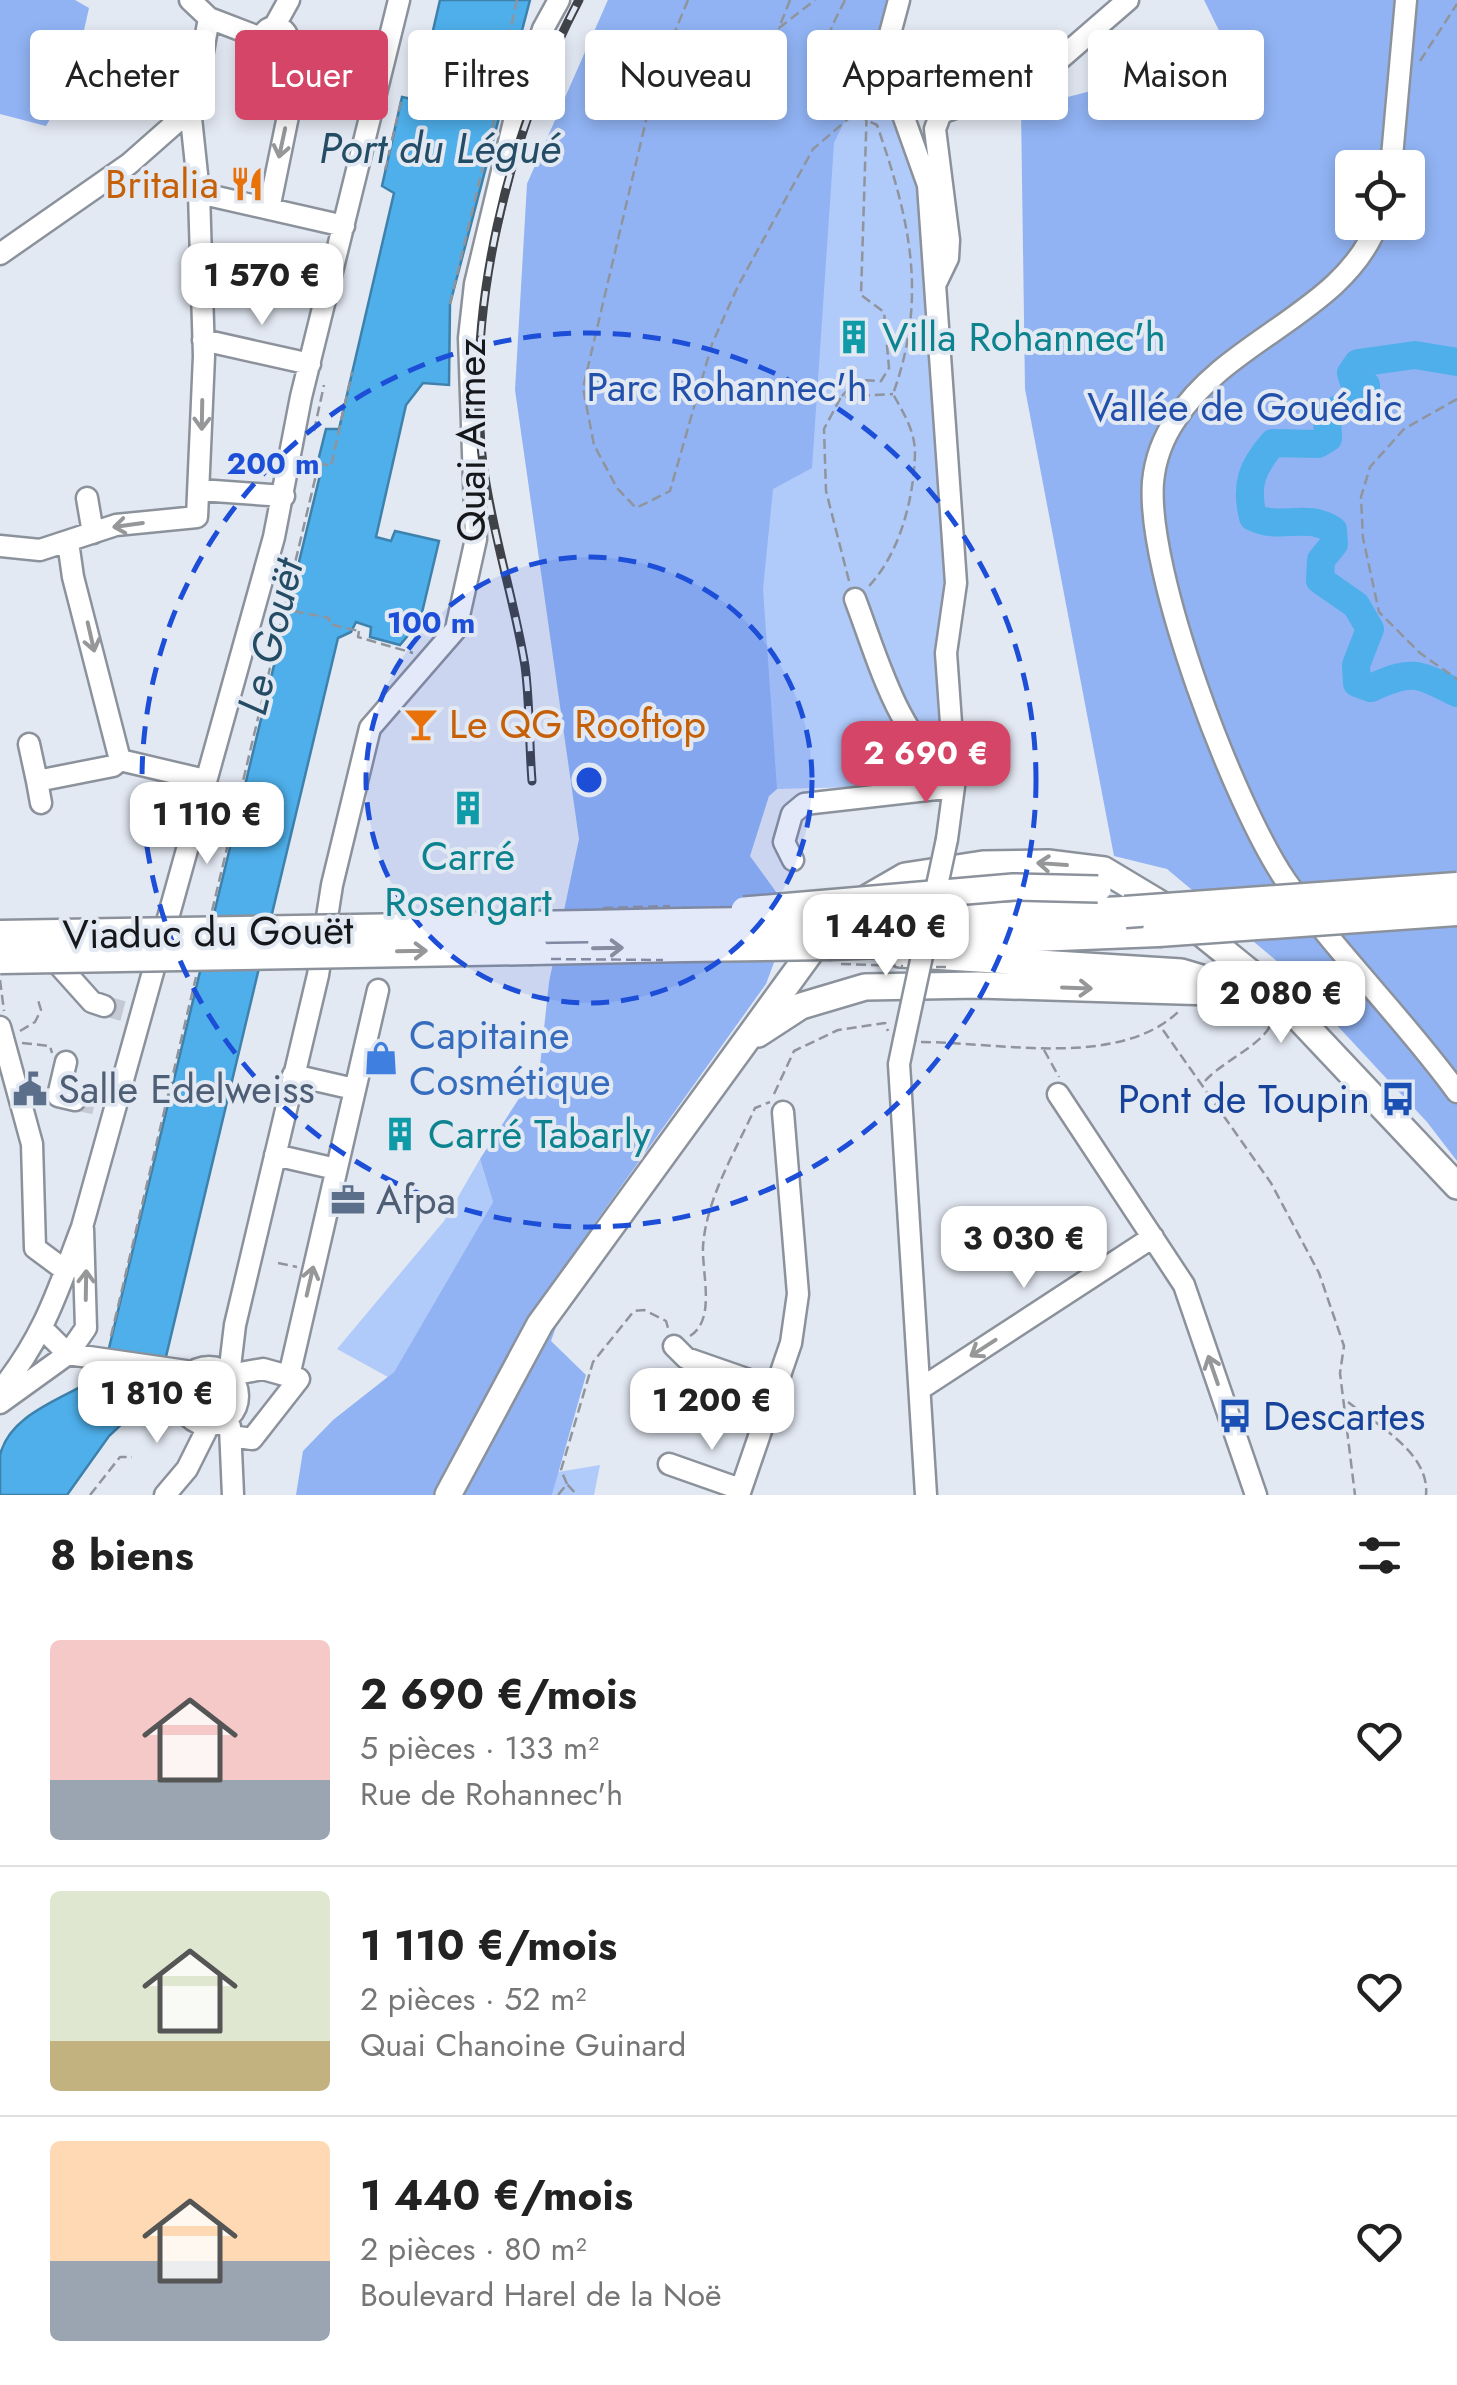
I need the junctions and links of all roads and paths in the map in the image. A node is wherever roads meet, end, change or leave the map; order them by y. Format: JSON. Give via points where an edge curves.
{"nodes":[{"id":1,"x":190,"y":0,"type":"edge"},
{"id":2,"x":289,"y":0,"type":"edge"},
{"id":3,"x":399,"y":0,"type":"edge"},
{"id":4,"x":517,"y":0,"type":"edge"},
{"id":5,"x":559,"y":0,"type":"edge"},
{"id":6,"x":688,"y":0,"type":"edge"},
{"id":7,"x":790,"y":0,"type":"edge"},
{"id":8,"x":815,"y":0,"type":"edge"},
{"id":9,"x":846,"y":0,"type":"edge"},
{"id":10,"x":900,"y":0,"type":"edge"},
{"id":11,"x":1128,"y":0,"type":"edge"},
{"id":12,"x":1406,"y":0,"type":"edge"},
{"id":13,"x":1457,"y":4,"type":"edge"},
{"id":14,"x":209,"y":18,"type":"junction"},
{"id":15,"x":207,"y":30,"type":"edge"},
{"id":16,"x":260,"y":30,"type":"edge"},
{"id":17,"x":269,"y":30,"type":"edge"},
{"id":18,"x":830,"y":30,"type":"edge"},
{"id":19,"x":388,"y":45,"type":"edge"},
{"id":20,"x":1401,"y":89,"type":"junction"},
{"id":21,"x":402,"y":97,"type":"dead end"},
{"id":22,"x":179,"y":120,"type":"edge"},
{"id":23,"x":191,"y":120,"type":"edge"},
{"id":24,"x":287,"y":120,"type":"edge"},
{"id":25,"x":370,"y":120,"type":"edge"},
{"id":26,"x":847,"y":120,"type":"edge"},
{"id":27,"x":864,"y":120,"type":"edge"},
{"id":28,"x":868,"y":120,"type":"edge"},
{"id":29,"x":1393,"y":150,"type":"edge"},
{"id":30,"x":386,"y":170,"type":"dead end"},
{"id":31,"x":199,"y":193,"type":"junction"},
{"id":32,"x":269,"y":209,"type":"junction"},
{"id":33,"x":344,"y":226,"type":"junction"},
{"id":34,"x":1370,"y":240,"type":"edge"},
{"id":35,"x":0,"y":254,"type":"edge"},
{"id":36,"x":935,"y":284,"type":"junction"},
{"id":37,"x":450,"y":304,"type":"dead end"},
{"id":38,"x":203,"y":340,"type":"junction"},
{"id":39,"x":310,"y":364,"type":"junction"},
{"id":40,"x":854,"y":366,"type":"dead end"},
{"id":41,"x":352,"y":372,"type":"dead end"},
{"id":42,"x":856,"y":380,"type":"junction"},
{"id":43,"x":892,"y":394,"type":"junction"},
{"id":44,"x":841,"y":397,"type":"junction"},
{"id":45,"x":1457,"y":399,"type":"edge"},
{"id":46,"x":318,"y":463,"type":"dead end"},
{"id":47,"x":316,"y":475,"type":"dead end"},
{"id":48,"x":200,"y":490,"type":"junction"},
{"id":49,"x":284,"y":496,"type":"junction"},
{"id":50,"x":87,"y":498,"type":"dead end"},
{"id":51,"x":93,"y":533,"type":"junction"},
{"id":52,"x":68,"y":542,"type":"junction"},
{"id":53,"x":0,"y":546,"type":"edge"},
{"id":54,"x":855,"y":599,"type":"junction"},
{"id":55,"x":278,"y":608,"type":"dead end"},
{"id":56,"x":431,"y":658,"type":"junction"},
{"id":57,"x":1457,"y":679,"type":"edge"},
{"id":58,"x":29,"y":744,"type":"dead end"},
{"id":59,"x":120,"y":760,"type":"junction"},
{"id":60,"x":205,"y":780,"type":"junction"},
{"id":61,"x":37,"y":781,"type":"junction"},
{"id":62,"x":954,"y":783,"type":"junction"},
{"id":63,"x":41,"y":803,"type":"dead end"},
{"id":64,"x":793,"y":860,"type":"dead end"},
{"id":65,"x":1457,"y":888,"type":"edge"},
{"id":66,"x":1457,"y":910,"type":"edge"},
{"id":67,"x":209,"y":924,"type":"dead end"},
{"id":68,"x":588,"y":926,"type":"junction"},
{"id":69,"x":0,"y":935,"type":"edge"},
{"id":70,"x":952,"y":940,"type":"junction"},
{"id":71,"x":0,"y":958,"type":"edge"},
{"id":72,"x":196,"y":976,"type":"dead end"},
{"id":73,"x":378,"y":990,"type":"dead end"},
{"id":74,"x":38,"y":1000,"type":"dead end"},
{"id":75,"x":1181,"y":1009,"type":"dead end"},
{"id":76,"x":122,"y":1011,"type":"junction"},
{"id":77,"x":1273,"y":1011,"type":"junction"},
{"id":78,"x":1161,"y":1028,"type":"junction"},
{"id":79,"x":7,"y":1030,"type":"edge"},
{"id":80,"x":742,"y":1044,"type":"junction"},
{"id":81,"x":903,"y":1044,"type":"junction"},
{"id":82,"x":1044,"y":1049,"type":"junction"},
{"id":83,"x":66,"y":1062,"type":"dead end"},
{"id":84,"x":293,"y":1075,"type":"junction"},
{"id":85,"x":1204,"y":1082,"type":"junction"},
{"id":86,"x":354,"y":1090,"type":"junction"},
{"id":87,"x":1457,"y":1092,"type":"edge"},
{"id":88,"x":1058,"y":1094,"type":"joint"},
{"id":89,"x":75,"y":1100,"type":"dead end"},
{"id":90,"x":783,"y":1112,"type":"dead end"},
{"id":91,"x":274,"y":1154,"type":"junction"},
{"id":92,"x":336,"y":1169,"type":"junction"},
{"id":93,"x":1457,"y":1186,"type":"edge"},
{"id":94,"x":82,"y":1226,"type":"junction"},
{"id":95,"x":1152,"y":1237,"type":"junction"},
{"id":96,"x":66,"y":1271,"type":"junction"},
{"id":97,"x":54,"y":1309,"type":"junction"},
{"id":98,"x":236,"y":1325,"type":"junction"},
{"id":99,"x":44,"y":1330,"type":"junction"},
{"id":100,"x":699,"y":1331,"type":"dead end"},
{"id":101,"x":77,"y":1341,"type":"junction"},
{"id":102,"x":107,"y":1346,"type":"junction"},
{"id":103,"x":674,"y":1346,"type":"joint"},
{"id":104,"x":161,"y":1370,"type":"junction"},
{"id":105,"x":197,"y":1370,"type":"junction"},
{"id":106,"x":236,"y":1373,"type":"junction"},
{"id":107,"x":288,"y":1376,"type":"junction"},
{"id":108,"x":774,"y":1389,"type":"junction"},
{"id":109,"x":920,"y":1389,"type":"junction"},
{"id":110,"x":0,"y":1391,"type":"edge"},
{"id":111,"x":1345,"y":1400,"type":"junction"},
{"id":112,"x":0,"y":1402,"type":"edge"},
{"id":113,"x":207,"y":1420,"type":"junction"},
{"id":114,"x":132,"y":1457,"type":"dead end"},
{"id":115,"x":669,"y":1464,"type":"dead end"},
{"id":116,"x":567,"y":1484,"type":"junction"},
{"id":117,"x":168,"y":1491,"type":"edge"},
{"id":118,"x":739,"y":1492,"type":"edge"},
{"id":119,"x":90,"y":1495,"type":"edge"},
{"id":120,"x":233,"y":1495,"type":"edge"},
{"id":121,"x":448,"y":1495,"type":"edge"},
{"id":122,"x":558,"y":1495,"type":"edge"},
{"id":123,"x":577,"y":1495,"type":"edge"},
{"id":124,"x":926,"y":1495,"type":"edge"},
{"id":125,"x":1256,"y":1495,"type":"edge"},
{"id":126,"x":1355,"y":1495,"type":"edge"},
{"id":127,"x":1426,"y":1495,"type":"edge"}],
"edges":[{"from":1,"to":14,"type":"street"},
{"from":2,"to":17,"type":"street"},
{"from":3,"to":19,"type":"street"},
{"from":4,"to":37,"type":"path"},
{"from":5,"to":56,"type":"street","name":"Quai Armez","via":[[516,113],[474,284],[468,338],[476,539],[456,629]]},
{"from":6,"to":26,"type":"path","via":[[656,78],[583,388],[594,445],[636,508],[670,491],[712,344],[738,286],[813,149]]},
{"from":7,"to":8,"type":"path","via":[[779,28]]},
{"from":9,"to":18,"type":"path"},
{"from":10,"to":36,"type":"street","via":[[887,45],[888,72],[928,185]]},
{"from":11,"to":36,"type":"street","via":[[1038,78],[941,113],[935,128],[949,240]]},
{"from":12,"to":20,"type":"street"},
{"from":13,"to":20,"type":"path"},
{"from":14,"to":15,"type":"street"},
{"from":14,"to":16,"type":"street"},
{"from":20,"to":29,"type":"street"},
{"from":21,"to":30,"type":"path"},
{"from":22,"to":35,"type":"street","via":[[129,164]]},
{"from":23,"to":31,"type":"street"},
{"from":24,"to":32,"type":"street","one_way":true},
{"from":25,"to":33,"type":"street"},
{"from":27,"to":42,"type":"path","via":[[861,295],[884,312],[888,368],[882,382]]},
{"from":28,"to":43,"type":"path","via":[[877,125],[894,172],[914,282],[909,350]]},
{"from":31,"to":32,"type":"street"},
{"from":31,"to":38,"type":"street"},
{"from":32,"to":33,"type":"street"},
{"from":33,"to":39,"type":"street"},
{"from":34,"to":87,"type":"street","via":[[1343,279],[1237,354],[1188,400],[1159,452],[1153,506],[1208,717],[1262,839],[1285,880]]},
{"from":36,"to":62,"type":"street","via":[[956,583],[946,653]]},
{"from":38,"to":39,"type":"street"},
{"from":38,"to":48,"type":"street","one_way":true},
{"from":39,"to":49,"type":"street"},
{"from":40,"to":42,"type":"path"},
{"from":41,"to":46,"type":"path","via":[[331,466]]},
{"from":42,"to":44,"type":"path"},
{"from":43,"to":44,"type":"path"},
{"from":43,"to":54,"type":"path","via":[[910,423],[916,451],[906,513],[890,559]]},
{"from":44,"to":54,"type":"path","via":[[824,428],[826,491]]},
{"from":45,"to":57,"type":"path","via":[[1404,429],[1370,467],[1361,497],[1362,538],[1379,612]]},
{"from":47,"to":67,"type":"path"},
{"from":48,"to":49,"type":"street"},
{"from":48,"to":51,"type":"street","one_way":true,"via":[[197,518]]},
{"from":49,"to":60,"type":"street"},
{"from":50,"to":51,"type":"street"},
{"from":51,"to":52,"type":"street"},
{"from":52,"to":53,"type":"street","via":[[40,550]]},
{"from":52,"to":59,"type":"street","one_way":true},
{"from":54,"to":62,"type":"street","via":[[895,702],[925,752]]},
{"from":55,"to":56,"type":"path","bridge":true,"via":[[330,618],[328,624],[359,631],[358,637]]},
{"from":56,"to":84,"type":"street","name":"Quai Armez","via":[[370,728]]},
{"from":58,"to":61,"type":"street"},
{"from":59,"to":60,"type":"street"},
{"from":59,"to":61,"type":"street"},
{"from":60,"to":76,"type":"street"},
{"from":61,"to":63,"type":"street"},
{"from":62,"to":64,"type":"street","via":[[804,804],[792,814],[784,842]]},
{"from":62,"to":81,"type":"street","bridge":true},
{"from":65,"to":70,"type":"highway","bridge":true,"via":[[1126,912]]},
{"from":66,"to":70,"type":"highway","bridge":true},
{"from":68,"to":69,"type":"highway","name":"Viaduc du Gouët","bridge":true},
{"from":68,"to":70,"type":"highway","name":"Viaduc du Gouët","bridge":true},
{"from":68,"to":77,"type":"main road","bridge":true,"via":[[683,912],[1014,887],[1098,889],[1138,906]]},
{"from":69,"to":76,"type":"street","via":[[52,955],[92,1002]]},
{"from":71,"to":70,"type":"highway","name":"Viaduc du Gouët","one_way":true,"bridge":true},
{"from":70,"to":77,"type":"main road","via":[[1181,972]]},
{"from":72,"to":102,"type":"path"},
{"from":73,"to":86,"type":"street"},
{"from":74,"to":79,"type":"path","via":[[36,1022],[26,1031]]},
{"from":75,"to":78,"type":"path"},
{"from":76,"to":94,"type":"street"},
{"from":80,"to":77,"type":"main road","one_way":true,"via":[[801,1006],[865,987],[1212,992]]},
{"from":77,"to":80,"type":"main road","one_way":true,"via":[[1178,915],[1104,870],[983,864],[905,876],[864,899],[828,928]]},
{"from":77,"to":85,"type":"path","via":[[1260,1041]]},
{"from":77,"to":93,"type":"main road","via":[[1323,1043]]},
{"from":78,"to":82,"type":"path","via":[[1122,1041]]},
{"from":78,"to":85,"type":"path"},
{"from":79,"to":96,"type":"street","via":[[32,1144],[36,1248]]},
{"from":80,"to":121,"type":"main road","via":[[540,1324]]},
{"from":81,"to":82,"type":"path"},
{"from":81,"to":100,"type":"path","via":[[890,1040],[885,1023],[838,1030],[794,1051],[772,1102],[755,1108],[712,1199]]},
{"from":81,"to":109,"type":"street"},
{"from":82,"to":88,"type":"path","via":[[1059,1074]]},
{"from":83,"to":89,"type":"street","via":[[58,1096]]},
{"from":84,"to":86,"type":"street"},
{"from":84,"to":91,"type":"street","name":"Quai Armez"},
{"from":85,"to":111,"type":"path","via":[[1271,1183],[1319,1273],[1344,1346]]},
{"from":86,"to":92,"type":"street"},
{"from":88,"to":95,"type":"street"},
{"from":90,"to":108,"type":"street","via":[[798,1294],[791,1343]]},
{"from":91,"to":92,"type":"street"},
{"from":91,"to":98,"type":"street","name":"Quai Armez"},
{"from":107,"to":92,"type":"street","one_way":true},
{"from":94,"to":96,"type":"street"},
{"from":101,"to":94,"type":"street","one_way":true},
{"from":95,"to":109,"type":"street","one_way":true},
{"from":125,"to":95,"type":"street","one_way":true,"via":[[1184,1285]]},
{"from":96,"to":97,"type":"street"},
{"from":97,"to":99,"type":"street"},
{"from":97,"to":101,"type":"street"},
{"from":98,"to":105,"type":"street","name":"Quai Armez","via":[[218,1354]]},
{"from":98,"to":106,"type":"street","name":"Quai Armez"},
{"from":99,"to":101,"type":"street"},
{"from":99,"to":110,"type":"street"},
{"from":101,"to":102,"type":"street"},
{"from":101,"to":112,"type":"street"},
{"from":102,"to":104,"type":"street"},
{"from":103,"to":108,"type":"street","via":[[686,1358]]},
{"from":103,"to":116,"type":"path","via":[[666,1321],[634,1311],[593,1362],[561,1470]]},
{"from":104,"to":105,"type":"street"},
{"from":104,"to":113,"type":"street"},
{"from":105,"to":106,"type":"street"},
{"from":105,"to":113,"type":"street","name":"Quai Armez","via":[[182,1385]]},
{"from":106,"to":107,"type":"street"},
{"from":106,"to":113,"type":"street","name":"Quai Armez","via":[[238,1397]]},
{"from":107,"to":113,"type":"street","via":[[299,1379],[252,1439]]},
{"from":108,"to":118,"type":"street"},
{"from":109,"to":124,"type":"street"},
{"from":111,"to":126,"type":"path"},
{"from":111,"to":127,"type":"path","via":[[1418,1460]]},
{"from":113,"to":117,"type":"street"},
{"from":113,"to":120,"type":"street"},
{"from":114,"to":119,"type":"path","via":[[120,1457]]},
{"from":115,"to":118,"type":"street"},
{"from":116,"to":122,"type":"path"},
{"from":116,"to":123,"type":"path"}]}
